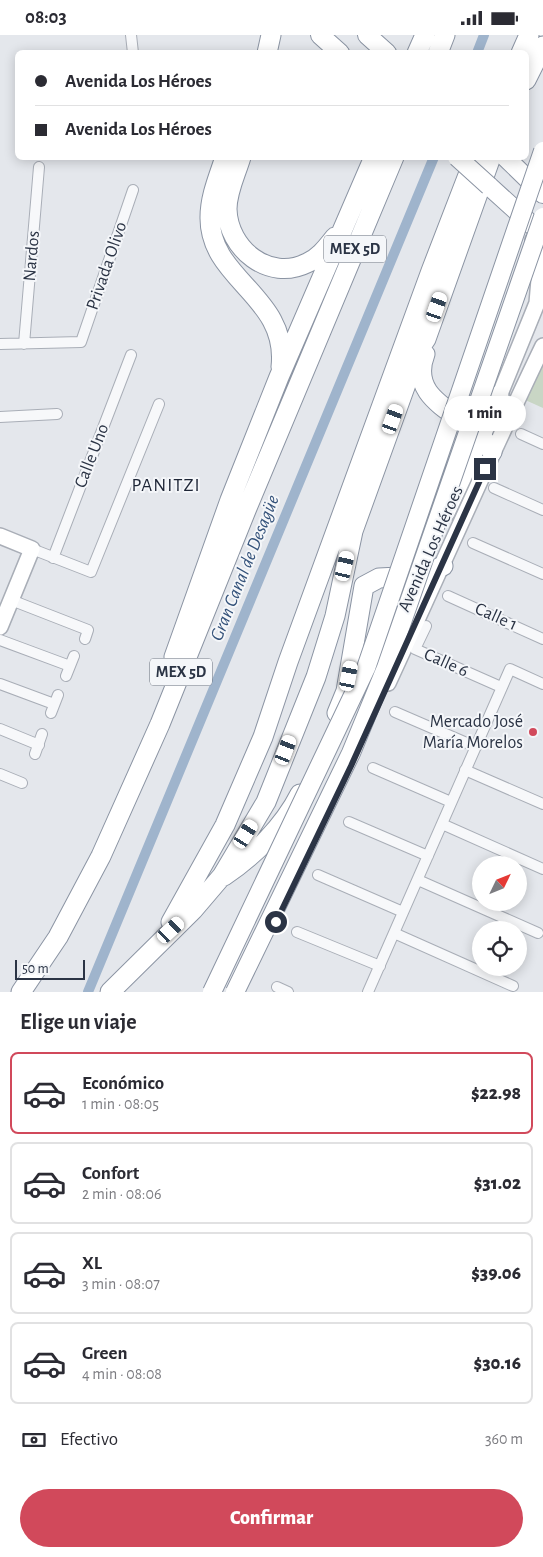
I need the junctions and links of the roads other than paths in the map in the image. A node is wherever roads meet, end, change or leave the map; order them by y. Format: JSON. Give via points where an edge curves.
{"nodes":[{"id":1,"x":132,"y":35,"type":"edge"},
{"id":2,"x":272,"y":35,"type":"edge"},
{"id":3,"x":320,"y":35,"type":"edge"},
{"id":4,"x":367,"y":35,"type":"edge"},
{"id":5,"x":425,"y":35,"type":"edge"},
{"id":6,"x":445,"y":35,"type":"edge"},
{"id":7,"x":529,"y":35,"type":"edge"},
{"id":8,"x":543,"y":46,"type":"edge"},
{"id":9,"x":132,"y":50,"type":"edge"},
{"id":10,"x":268,"y":50,"type":"edge"},
{"id":11,"x":337,"y":50,"type":"edge"},
{"id":12,"x":384,"y":50,"type":"edge"},
{"id":13,"x":418,"y":50,"type":"edge"},
{"id":14,"x":439,"y":50,"type":"edge"},
{"id":15,"x":522,"y":50,"type":"edge"},
{"id":16,"x":529,"y":74,"type":"edge"},
{"id":17,"x":543,"y":151,"type":"edge"},
{"id":18,"x":224,"y":160,"type":"edge"},
{"id":19,"x":240,"y":160,"type":"edge"},
{"id":20,"x":373,"y":160,"type":"edge"},
{"id":21,"x":393,"y":160,"type":"edge"},
{"id":22,"x":460,"y":160,"type":"edge"},
{"id":23,"x":474,"y":160,"type":"edge"},
{"id":24,"x":500,"y":160,"type":"edge"},
{"id":25,"x":503,"y":160,"type":"edge"},
{"id":26,"x":506,"y":160,"type":"edge"},
{"id":27,"x":39,"y":167,"type":"dead end"},
{"id":28,"x":543,"y":169,"type":"edge"},
{"id":29,"x":133,"y":190,"type":"dead end"},
{"id":30,"x":543,"y":194,"type":"edge"},
{"id":31,"x":535,"y":219,"type":"edge"},
{"id":32,"x":346,"y":225,"type":"junction"},
{"id":33,"x":543,"y":235,"type":"edge"},
{"id":34,"x":426,"y":339,"type":"junction"},
{"id":35,"x":0,"y":344,"type":"edge"},
{"id":36,"x":24,"y":344,"type":"junction"},
{"id":37,"x":543,"y":346,"type":"edge"},
{"id":38,"x":131,"y":355,"type":"dead end"},
{"id":39,"x":279,"y":377,"type":"junction"},
{"id":40,"x":499,"y":395,"type":"junction"},
{"id":41,"x":159,"y":404,"type":"dead end"},
{"id":42,"x":447,"y":410,"type":"junction"},
{"id":43,"x":57,"y":414,"type":"dead end"},
{"id":44,"x":0,"y":417,"type":"edge"},
{"id":45,"x":521,"y":434,"type":"dead end"},
{"id":46,"x":488,"y":444,"type":"junction"},
{"id":47,"x":543,"y":444,"type":"edge"},
{"id":48,"x":494,"y":488,"type":"dead end"},
{"id":49,"x":543,"y":510,"type":"edge"},
{"id":50,"x":0,"y":535,"type":"edge"},
{"id":51,"x":473,"y":543,"type":"dead end"},
{"id":52,"x":32,"y":549,"type":"junction"},
{"id":53,"x":53,"y":558,"type":"junction"},
{"id":54,"x":442,"y":566,"type":"junction"},
{"id":55,"x":543,"y":574,"type":"edge"},
{"id":56,"x":418,"y":576,"type":"junction"},
{"id":57,"x":349,"y":587,"type":"junction"},
{"id":58,"x":448,"y":596,"type":"dead end"},
{"id":59,"x":11,"y":600,"type":"junction"},
{"id":60,"x":400,"y":616,"type":"junction"},
{"id":61,"x":426,"y":626,"type":"dead end"},
{"id":62,"x":0,"y":627,"type":"edge"},
{"id":63,"x":85,"y":639,"type":"dead end"},
{"id":64,"x":543,"y":639,"type":"edge"},
{"id":65,"x":0,"y":640,"type":"edge"},
{"id":66,"x":66,"y":676,"type":"dead end"},
{"id":67,"x":0,"y":684,"type":"edge"},
{"id":68,"x":543,"y":684,"type":"edge"},
{"id":69,"x":501,"y":687,"type":"junction"},
{"id":70,"x":54,"y":704,"type":"dead end"},
{"id":71,"x":396,"y":712,"type":"dead end"},
{"id":72,"x":160,"y":725,"type":"junction"},
{"id":73,"x":0,"y":729,"type":"edge"},
{"id":74,"x":42,"y":734,"type":"dead end"},
{"id":75,"x":476,"y":747,"type":"junction"},
{"id":76,"x":351,"y":766,"type":"junction"},
{"id":77,"x":373,"y":768,"type":"dead end"},
{"id":78,"x":465,"y":771,"type":"junction"},
{"id":79,"x":0,"y":774,"type":"edge"},
{"id":80,"x":22,"y":783,"type":"dead end"},
{"id":81,"x":451,"y":802,"type":"junction"},
{"id":82,"x":543,"y":804,"type":"edge"},
{"id":83,"x":350,"y":822,"type":"dead end"},
{"id":84,"x":442,"y":824,"type":"junction"},
{"id":85,"x":428,"y":856,"type":"junction"},
{"id":86,"x":543,"y":869,"type":"edge"},
{"id":87,"x":318,"y":875,"type":"dead end"},
{"id":88,"x":222,"y":876,"type":"junction"},
{"id":89,"x":418,"y":879,"type":"junction"},
{"id":90,"x":403,"y":912,"type":"junction"},
{"id":91,"x":298,"y":932,"type":"dead end"},
{"id":92,"x":394,"y":933,"type":"junction"},
{"id":93,"x":538,"y":933,"type":"dead end"},
{"id":94,"x":160,"y":940,"type":"junction"},
{"id":95,"x":380,"y":966,"type":"junction"},
{"id":96,"x":513,"y":986,"type":"dead end"},
{"id":97,"x":277,"y":987,"type":"dead end"},
{"id":98,"x":21,"y":992,"type":"edge"},
{"id":99,"x":110,"y":992,"type":"edge"},
{"id":100,"x":212,"y":992,"type":"edge"},
{"id":101,"x":235,"y":992,"type":"edge"},
{"id":102,"x":242,"y":992,"type":"edge"},
{"id":103,"x":288,"y":992,"type":"edge"},
{"id":104,"x":368,"y":992,"type":"edge"}],
"edges":[{"from":1,"to":9,"type":"street"},
{"from":2,"to":10,"type":"highway"},
{"from":3,"to":11,"type":"highway"},
{"from":4,"to":12,"type":"highway"},
{"from":5,"to":13,"type":"highway"},
{"from":6,"to":14,"type":"highway"},
{"from":7,"to":15,"type":"highway"},
{"from":8,"to":16,"type":"highway"},
{"from":17,"to":100,"type":"highway","bridge":true,"via":[[366,668]]},
{"from":18,"to":39,"type":"highway","via":[[212,201],[212,231],[226,264],[272,317],[281,345]]},
{"from":19,"to":32,"type":"highway","via":[[227,209],[233,235],[249,257],[279,268],[308,263]]},
{"from":20,"to":32,"type":"highway"},
{"from":21,"to":72,"type":"highway","number":"MEX 5D"},
{"from":22,"to":31,"type":"highway","bridge":true,"via":[[489,186]]},
{"from":23,"to":94,"type":"highway","via":[[424,289],[263,737],[225,825]]},
{"from":24,"to":34,"type":"highway"},
{"from":25,"to":30,"type":"highway"},
{"from":26,"to":28,"type":"main road"},
{"from":27,"to":36,"type":"street","name":"Nardos"},
{"from":29,"to":36,"type":"street","name":"Privada Olivo","via":[[81,342]]},
{"from":31,"to":33,"type":"highway"},
{"from":31,"to":40,"type":"main road","name":"Avenida Los Héroes","via":[[540,268],[537,303]]},
{"from":31,"to":101,"type":"highway","bridge":true,"via":[[386,668],[350,753]]},
{"from":32,"to":39,"type":"highway"},
{"from":34,"to":42,"type":"highway","via":[[421,367],[423,382]]},
{"from":34,"to":57,"type":"highway","via":[[418,351],[359,512]]},
{"from":35,"to":36,"type":"street"},
{"from":37,"to":46,"type":"main road","name":"Avenida Los Héroes"},
{"from":38,"to":53,"type":"street","name":"Calle Uno"},
{"from":39,"to":72,"type":"highway","via":[[230,500],[165,682]]},
{"from":40,"to":42,"type":"highway","via":[[473,411]]},
{"from":40,"to":46,"type":"main road","name":"Avenida Los Héroes"},
{"from":41,"to":53,"type":"street","via":[[91,573]]},
{"from":42,"to":46,"type":"highway"},
{"from":43,"to":44,"type":"street"},
{"from":45,"to":47,"type":"street"},
{"from":46,"to":54,"type":"main road","name":"Avenida Los Héroes"},
{"from":46,"to":56,"type":"main road","name":"Avenida Los Héroes"},
{"from":48,"to":49,"type":"street"},
{"from":50,"to":52,"type":"main road"},
{"from":51,"to":55,"type":"street"},
{"from":52,"to":53,"type":"street"},
{"from":52,"to":59,"type":"main road"},
{"from":54,"to":56,"type":"highway"},
{"from":54,"to":76,"type":"main road","name":"Avenida Los Héroes"},
{"from":56,"to":57,"type":"highway","via":[[379,578]]},
{"from":56,"to":60,"type":"main road","name":"Avenida Los Héroes"},
{"from":57,"to":60,"type":"highway","via":[[385,587],[395,593],[401,603]]},
{"from":57,"to":88,"type":"highway","via":[[266,802]]},
{"from":57,"to":88,"type":"highway","via":[[359,611],[346,691],[298,797],[282,822],[242,864]]},
{"from":58,"to":64,"type":"street","name":"Calle 1"},
{"from":59,"to":62,"type":"main road"},
{"from":59,"to":63,"type":"street","via":[[88,630]]},
{"from":60,"to":76,"type":"main road","name":"Avenida Los Héroes","via":[[368,693]]},
{"from":61,"to":69,"type":"street","name":"Calle 6","via":[[415,649]]},
{"from":65,"to":66,"type":"street","via":[[72,661]]},
{"from":67,"to":70,"type":"street"},
{"from":68,"to":69,"type":"street","via":[[510,669]]},
{"from":69,"to":75,"type":"street"},
{"from":71,"to":75,"type":"street"},
{"from":72,"to":98,"type":"highway","number":"MEX 5D","via":[[101,856],[58,937]]},
{"from":73,"to":74,"type":"street","via":[[37,749]]},
{"from":75,"to":78,"type":"street"},
{"from":76,"to":102,"type":"main road","name":"Avenida Los Héroes"},
{"from":77,"to":81,"type":"street"},
{"from":78,"to":81,"type":"street"},
{"from":78,"to":82,"type":"street"},
{"from":79,"to":80,"type":"street"},
{"from":81,"to":84,"type":"street"},
{"from":83,"to":85,"type":"street"},
{"from":84,"to":85,"type":"street"},
{"from":84,"to":86,"type":"street"},
{"from":85,"to":89,"type":"street"},
{"from":87,"to":90,"type":"street"},
{"from":88,"to":94,"type":"highway","via":[[193,910]]},
{"from":89,"to":90,"type":"street"},
{"from":89,"to":93,"type":"street"},
{"from":90,"to":92,"type":"street"},
{"from":91,"to":95,"type":"street"},
{"from":92,"to":95,"type":"street"},
{"from":92,"to":96,"type":"street"},
{"from":94,"to":99,"type":"highway"},
{"from":95,"to":104,"type":"street"},
{"from":97,"to":103,"type":"street"}]}
